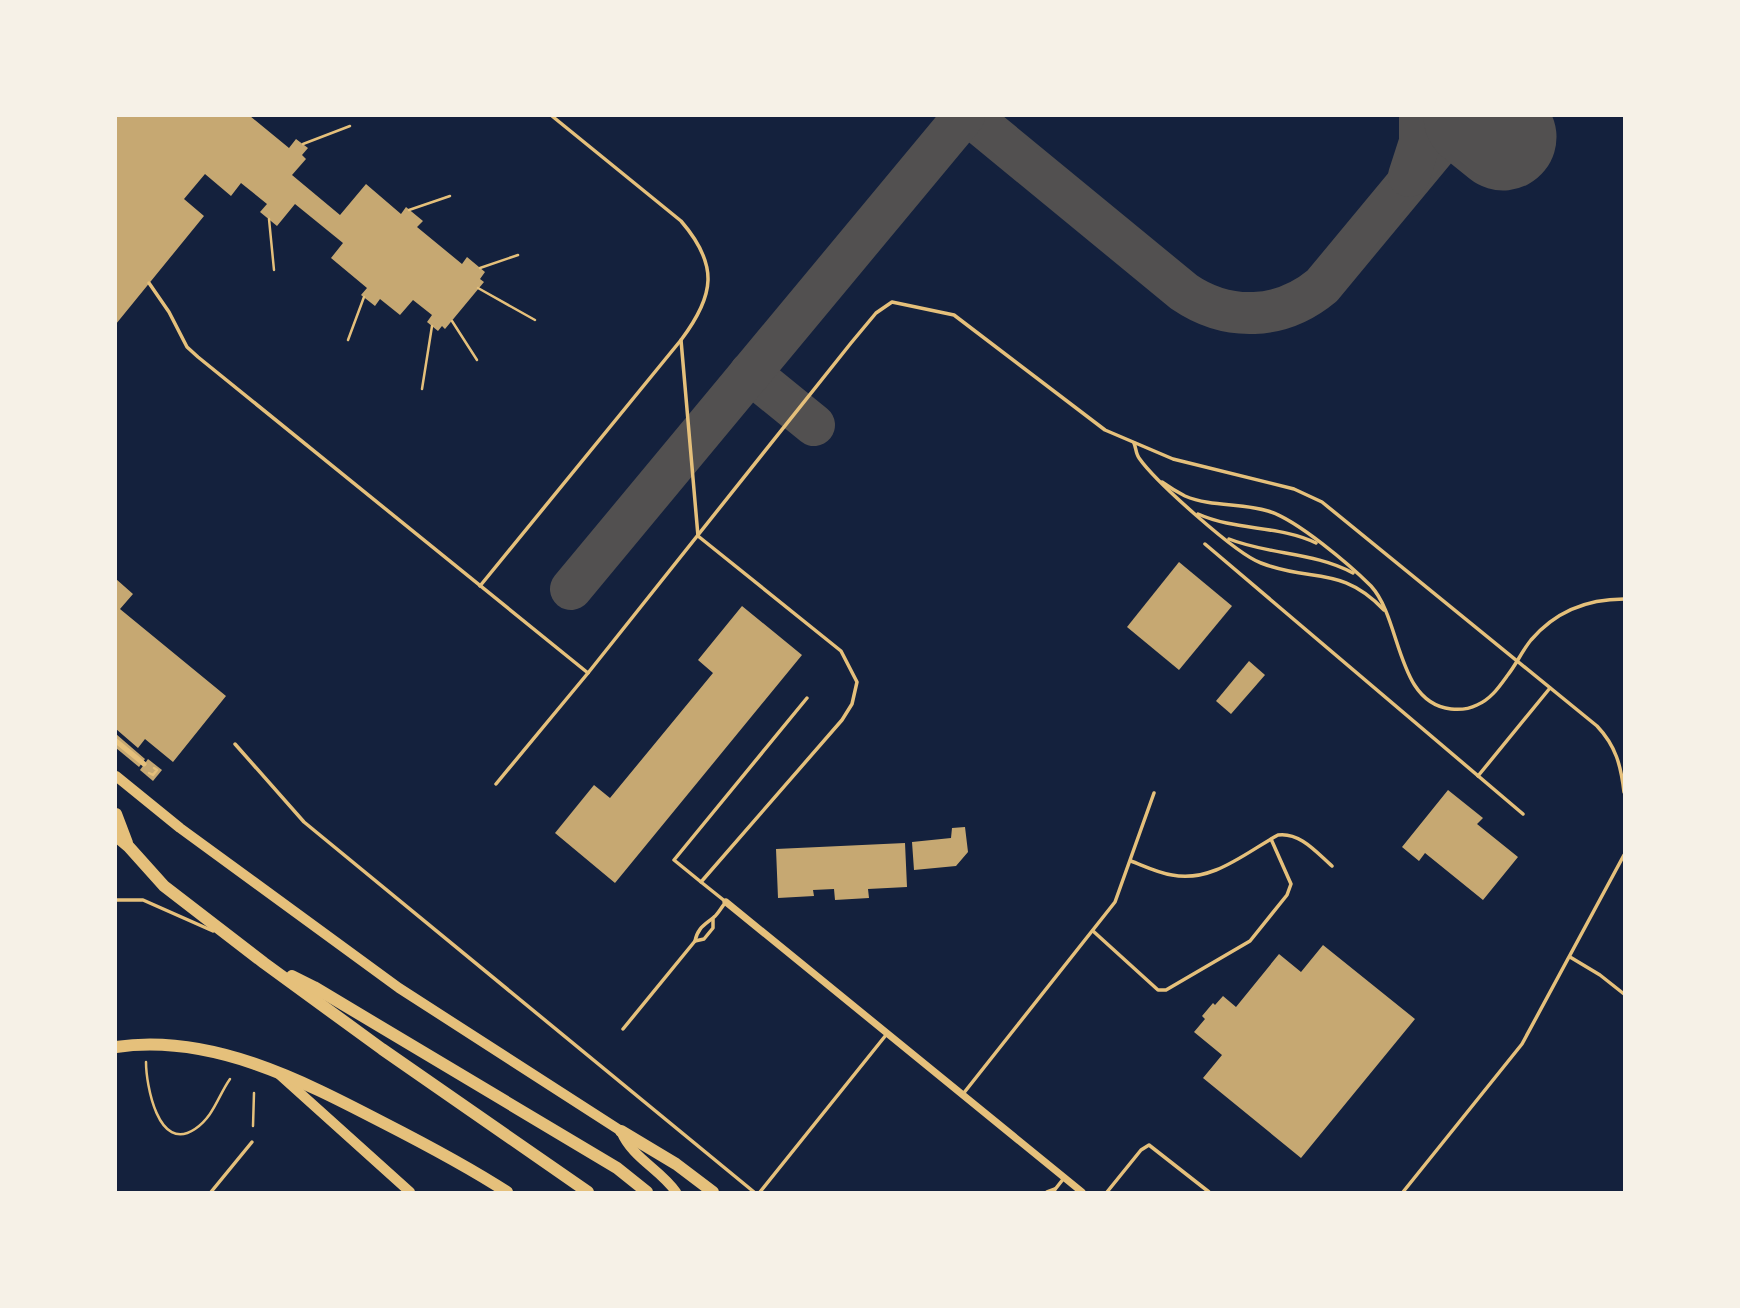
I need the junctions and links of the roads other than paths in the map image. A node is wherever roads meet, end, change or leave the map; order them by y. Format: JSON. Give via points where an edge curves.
{"nodes":[{"id":1,"x":552,"y":116,"type":"edge"},
{"id":2,"x":149,"y":283,"type":"dead end"},
{"id":3,"x":681,"y":340,"type":"junction"},
{"id":4,"x":1134,"y":443,"type":"junction"},
{"id":5,"x":1162,"y":482,"type":"junction"},
{"id":6,"x":1192,"y":510,"type":"junction"},
{"id":7,"x":698,"y":536,"type":"junction"},
{"id":8,"x":1223,"y":536,"type":"junction"},
{"id":9,"x":1205,"y":544,"type":"dead end"},
{"id":10,"x":1324,"y":547,"type":"junction"},
{"id":11,"x":1364,"y":580,"type":"junction"},
{"id":12,"x":480,"y":586,"type":"junction"},
{"id":13,"x":1625,"y":599,"type":"edge"},
{"id":14,"x":1386,"y":612,"type":"junction"},
{"id":15,"x":1518,"y":662,"type":"junction"},
{"id":16,"x":588,"y":673,"type":"junction"},
{"id":17,"x":1550,"y":688,"type":"junction"},
{"id":18,"x":807,"y":698,"type":"dead end"},
{"id":19,"x":116,"y":741,"type":"edge"},
{"id":20,"x":235,"y":744,"type":"dead end"},
{"id":21,"x":144,"y":764,"type":"dead end"},
{"id":22,"x":116,"y":776,"type":"edge"},
{"id":23,"x":1478,"y":776,"type":"junction"},
{"id":24,"x":496,"y":784,"type":"dead end"},
{"id":25,"x":1625,"y":792,"type":"edge"},
{"id":26,"x":1154,"y":793,"type":"dead end"},
{"id":27,"x":116,"y":814,"type":"edge"},
{"id":28,"x":1523,"y":814,"type":"dead end"},
{"id":29,"x":116,"y":836,"type":"edge"},
{"id":30,"x":1271,"y":839,"type":"junction"},
{"id":31,"x":129,"y":847,"type":"junction"},
{"id":32,"x":1625,"y":855,"type":"edge"},
{"id":33,"x":1131,"y":861,"type":"junction"},
{"id":34,"x":1332,"y":866,"type":"dead end"},
{"id":35,"x":701,"y":882,"type":"junction"},
{"id":36,"x":116,"y":900,"type":"edge"},
{"id":37,"x":726,"y":902,"type":"junction"},
{"id":38,"x":713,"y":919,"type":"junction"},
{"id":39,"x":1093,"y":931,"type":"junction"},
{"id":40,"x":695,"y":941,"type":"junction"},
{"id":41,"x":251,"y":953,"type":"junction"},
{"id":42,"x":1570,"y":957,"type":"junction"},
{"id":43,"x":264,"y":963,"type":"junction"},
{"id":44,"x":1625,"y":994,"type":"edge"},
{"id":45,"x":624,"y":1029,"type":"dead end"},
{"id":46,"x":888,"y":1034,"type":"junction"},
{"id":47,"x":116,"y":1047,"type":"edge"},
{"id":48,"x":275,"y":1070,"type":"junction"},
{"id":49,"x":963,"y":1094,"type":"junction"},
{"id":50,"x":621,"y":1130,"type":"junction"},
{"id":51,"x":252,"y":1142,"type":"dead end"},
{"id":52,"x":1064,"y":1178,"type":"junction"},
{"id":53,"x":1054,"y":1191,"type":"edge"},
{"id":54,"x":211,"y":1192,"type":"edge"},
{"id":55,"x":410,"y":1192,"type":"edge"},
{"id":56,"x":507,"y":1192,"type":"edge"},
{"id":57,"x":588,"y":1192,"type":"edge"},
{"id":58,"x":647,"y":1192,"type":"edge"},
{"id":59,"x":676,"y":1192,"type":"edge"},
{"id":60,"x":713,"y":1192,"type":"edge"},
{"id":61,"x":754,"y":1192,"type":"edge"},
{"id":62,"x":760,"y":1192,"type":"edge"},
{"id":63,"x":1047,"y":1192,"type":"edge"},
{"id":64,"x":1082,"y":1192,"type":"edge"},
{"id":65,"x":1107,"y":1192,"type":"edge"},
{"id":66,"x":1209,"y":1192,"type":"edge"},
{"id":67,"x":1403,"y":1192,"type":"edge"}],
"edges":[{"from":1,"to":3,"type":"lane","via":[[696,238],[709,268],[708,283],[701,309]]},
{"from":2,"to":12,"type":"lane","via":[[187,347]]},
{"from":3,"to":7,"type":"lane"},
{"from":3,"to":12,"type":"lane"},
{"from":4,"to":5,"type":"lane","via":[[1138,457]]},
{"from":4,"to":7,"type":"lane","via":[[1105,430],[954,315],[892,302],[876,313]]},
{"from":4,"to":15,"type":"lane","via":[[1173,459],[1309,495]]},
{"from":5,"to":6,"type":"lane"},
{"from":5,"to":10,"type":"lane","via":[[1198,499],[1283,516]]},
{"from":6,"to":8,"type":"lane"},
{"from":6,"to":10,"type":"lane","via":[[1227,523],[1296,535]]},
{"from":7,"to":16,"type":"lane"},
{"from":7,"to":35,"type":"lane","via":[[841,651],[857,682],[842,720]]},
{"from":8,"to":11,"type":"lane","via":[[1328,562]]},
{"from":8,"to":14,"type":"lane","via":[[1259,563],[1356,586]]},
{"from":9,"to":23,"type":"lane"},
{"from":10,"to":11,"type":"lane"},
{"from":11,"to":14,"type":"lane"},
{"from":12,"to":16,"type":"lane"},
{"from":13,"to":15,"type":"lane","via":[[1598,600],[1561,614],[1529,642]]},
{"from":14,"to":15,"type":"lane","via":[[1412,682],[1435,705],[1457,709],[1477,705],[1494,693]]},
{"from":15,"to":17,"type":"lane"},
{"from":16,"to":24,"type":"lane"},
{"from":17,"to":23,"type":"lane"},
{"from":17,"to":25,"type":"lane","via":[[1606,736],[1619,758]]},
{"from":18,"to":35,"type":"lane","via":[[674,860]]},
{"from":19,"to":21,"type":"street"},
{"from":20,"to":61,"type":"lane","via":[[304,822]]},
{"from":22,"to":50,"type":"main road","via":[[399,988]]},
{"from":23,"to":28,"type":"lane"},
{"from":26,"to":33,"type":"lane"},
{"from":27,"to":31,"type":"main road"},
{"from":29,"to":31,"type":"main road"},
{"from":30,"to":33,"type":"lane","via":[[1200,876],[1174,876]]},
{"from":30,"to":34,"type":"lane","via":[[1294,836]]},
{"from":30,"to":39,"type":"lane","via":[[1291,884],[1287,895],[1250,941],[1166,990],[1158,990]]},
{"from":31,"to":41,"type":"main road","via":[[164,886]]},
{"from":32,"to":42,"type":"lane"},
{"from":33,"to":39,"type":"lane","via":[[1115,902]]},
{"from":35,"to":37,"type":"lane"},
{"from":36,"to":41,"type":"lane","via":[[154,904]]},
{"from":37,"to":38,"type":"lane"},
{"from":37,"to":46,"type":"street"},
{"from":38,"to":40,"type":"lane","via":[[696,933]]},
{"from":38,"to":40,"type":"lane","via":[[713,928],[704,939]]},
{"from":39,"to":49,"type":"lane"},
{"from":40,"to":45,"type":"lane"},
{"from":41,"to":43,"type":"main road"},
{"from":42,"to":44,"type":"lane"},
{"from":42,"to":67,"type":"lane","via":[[1522,1044]]},
{"from":43,"to":57,"type":"main road"},
{"from":43,"to":58,"type":"main road","via":[[314,986],[594,1154]]},
{"from":46,"to":49,"type":"street"},
{"from":46,"to":62,"type":"lane"},
{"from":47,"to":48,"type":"main road","via":[[203,1049]]},
{"from":48,"to":55,"type":"main road"},
{"from":48,"to":56,"type":"main road","via":[[463,1163]]},
{"from":49,"to":52,"type":"street"},
{"from":50,"to":59,"type":"main road","via":[[636,1155],[663,1175]]},
{"from":50,"to":60,"type":"main road"},
{"from":51,"to":54,"type":"lane"},
{"from":52,"to":53,"type":"lane"},
{"from":52,"to":64,"type":"street"},
{"from":53,"to":63,"type":"lane"},
{"from":65,"to":66,"type":"lane","via":[[1149,1145]]}]}
